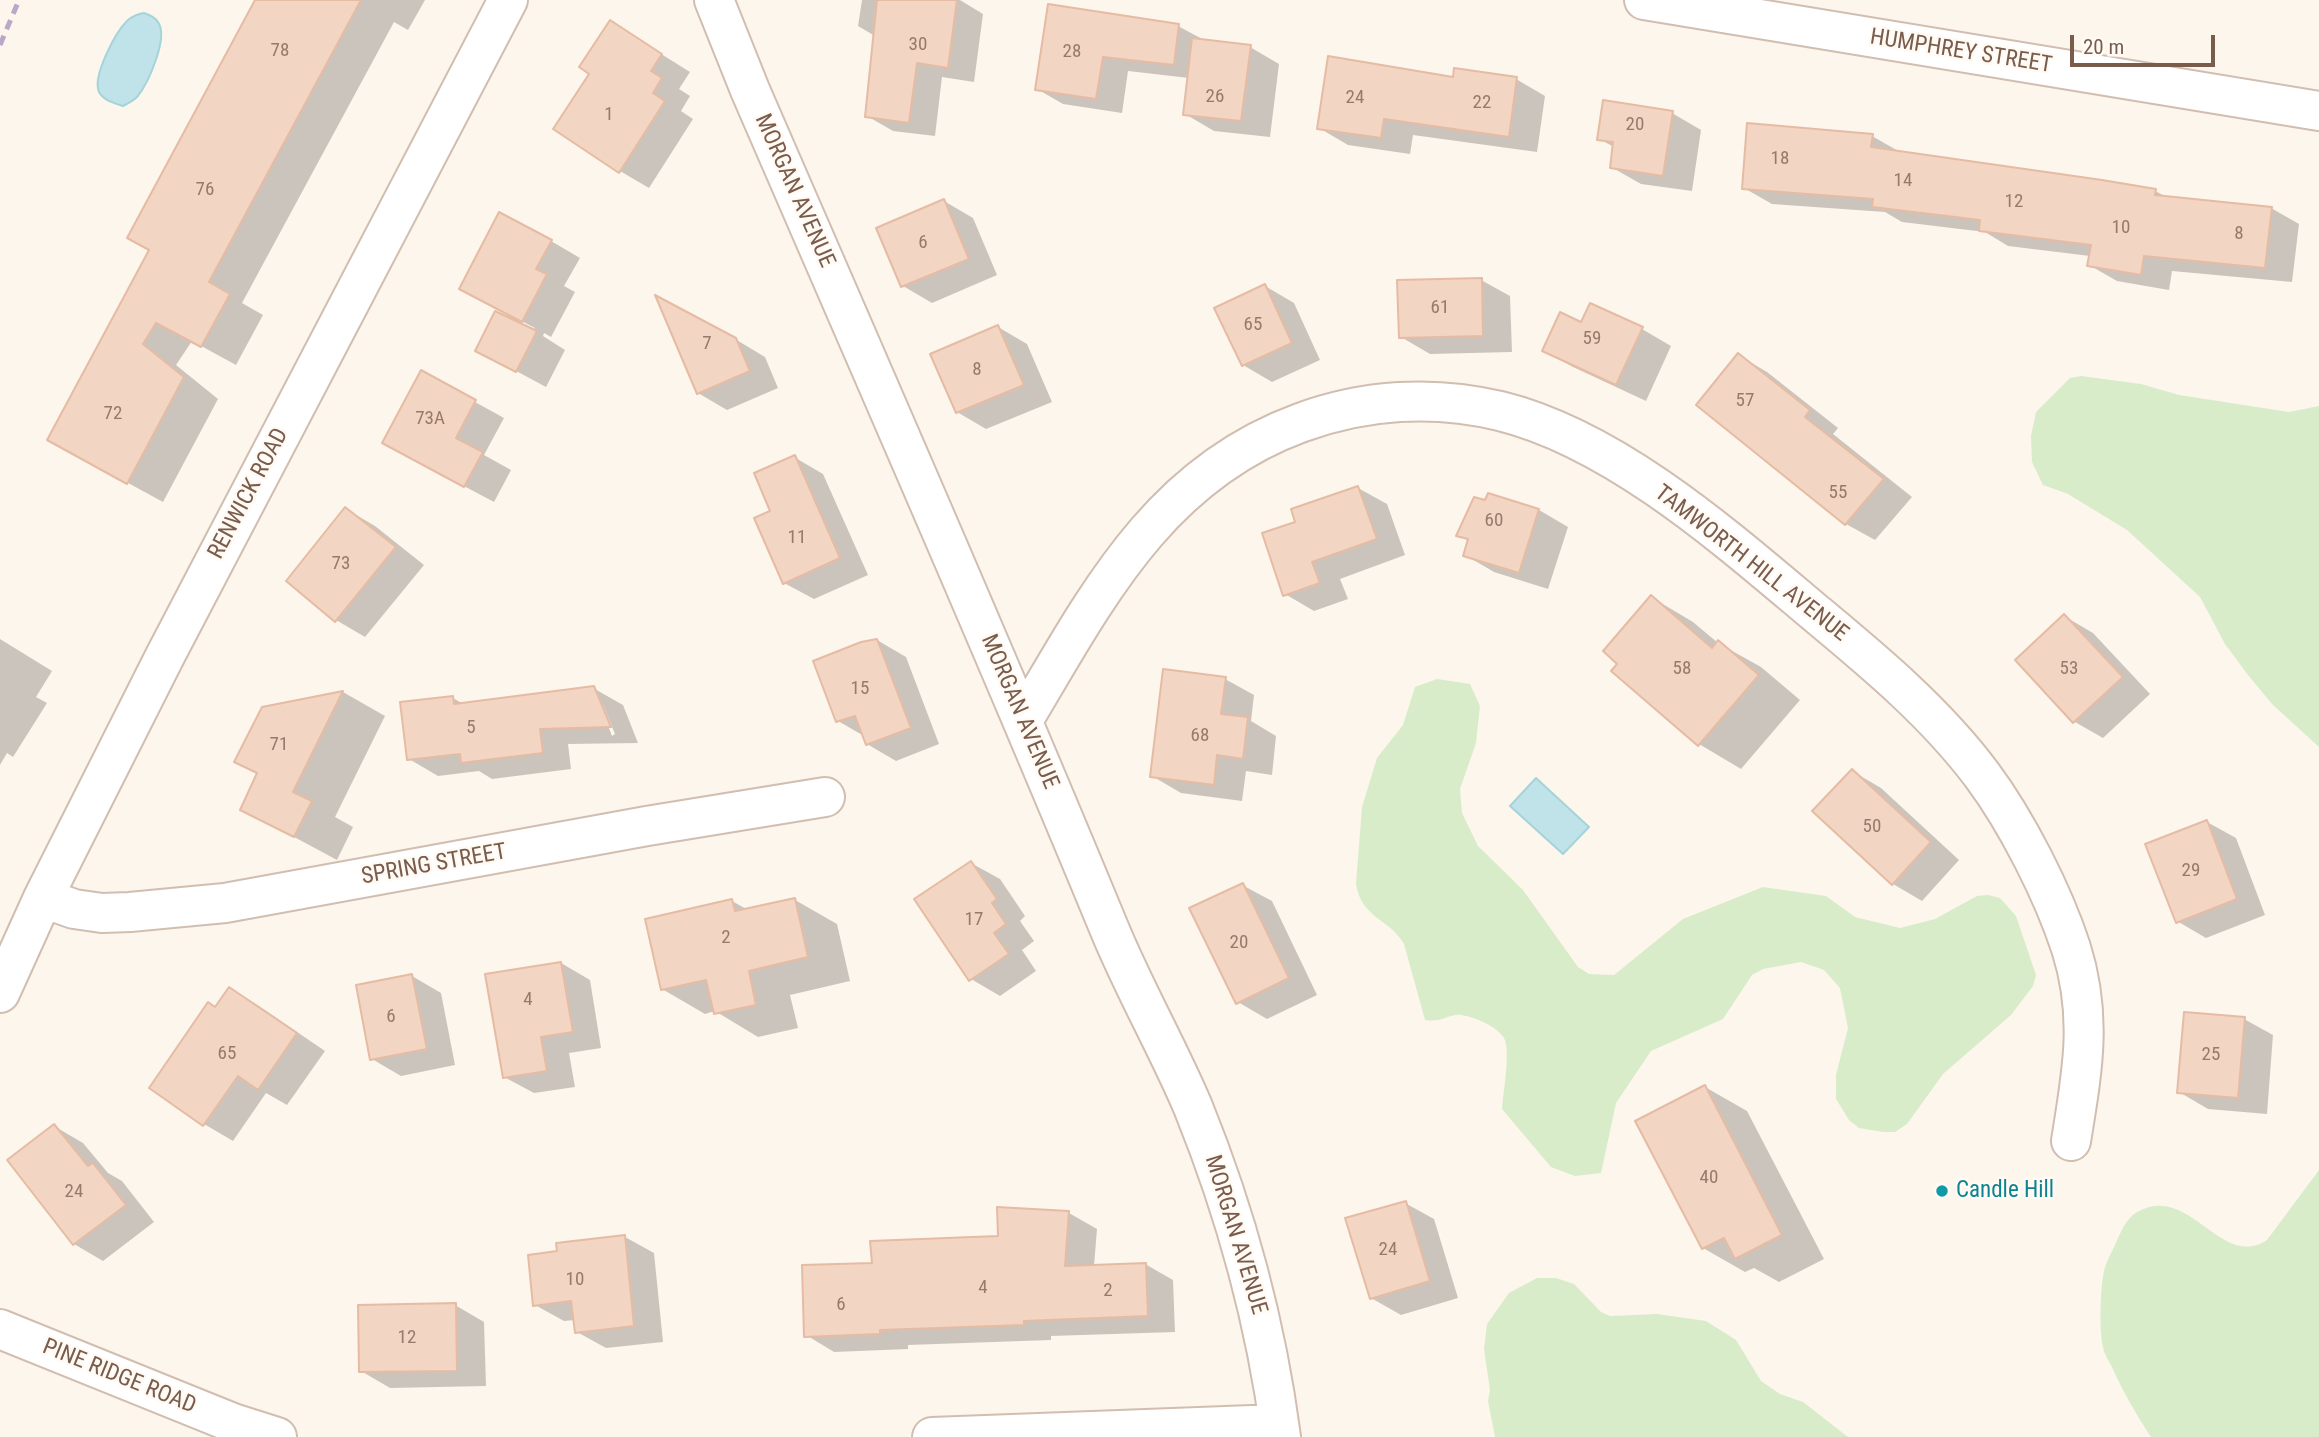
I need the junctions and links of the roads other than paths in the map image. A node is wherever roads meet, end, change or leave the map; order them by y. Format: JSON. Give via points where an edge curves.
{"nodes":[{"id":1,"x":508,"y":0,"type":"edge"},
{"id":2,"x":714,"y":0,"type":"edge"},
{"id":3,"x":1644,"y":0,"type":"edge"},
{"id":4,"x":2319,"y":111,"type":"edge"},
{"id":5,"x":1024,"y":719,"type":"junction"},
{"id":6,"x":825,"y":797,"type":"dead end"},
{"id":7,"x":43,"y":898,"type":"junction"},
{"id":8,"x":0,"y":993,"type":"edge"},
{"id":9,"x":2071,"y":1141,"type":"dead end"},
{"id":10,"x":0,"y":1329,"type":"edge"},
{"id":11,"x":1280,"y":1430,"type":"edge"},
{"id":12,"x":277,"y":1437,"type":"edge"},
{"id":13,"x":932,"y":1437,"type":"edge"}],
"edges":[{"from":1,"to":7,"type":"street","name":"RENWICK ROAD"},
{"from":2,"to":5,"type":"street","name":"MORGAN AVENUE"},
{"from":3,"to":4,"type":"street","name":"HUMPHREY STREET"},
{"from":5,"to":9,"type":"street","name":"TAMWORTH HILL AVENUE","via":[[1094,601],[1139,540],[1194,485],[1246,449],[1301,422],[1374,404],[1448,402],[1529,420],[1586,444],[1655,486],[1744,552],[1882,668],[1982,775],[2038,872],[2060,919],[2077,973],[2085,1044]]},
{"from":5,"to":11,"type":"street","name":"MORGAN AVENUE","via":[[1119,953],[1210,1150],[1258,1304]]},
{"from":6,"to":7,"type":"street","name":"SPRING STREET","via":[[225,903],[102,913]]},
{"from":7,"to":8,"type":"street","name":"RENWICK ROAD"},
{"from":10,"to":12,"type":"street","name":"PINE RIDGE ROAD"},
{"from":11,"to":13,"type":"street"}]}
